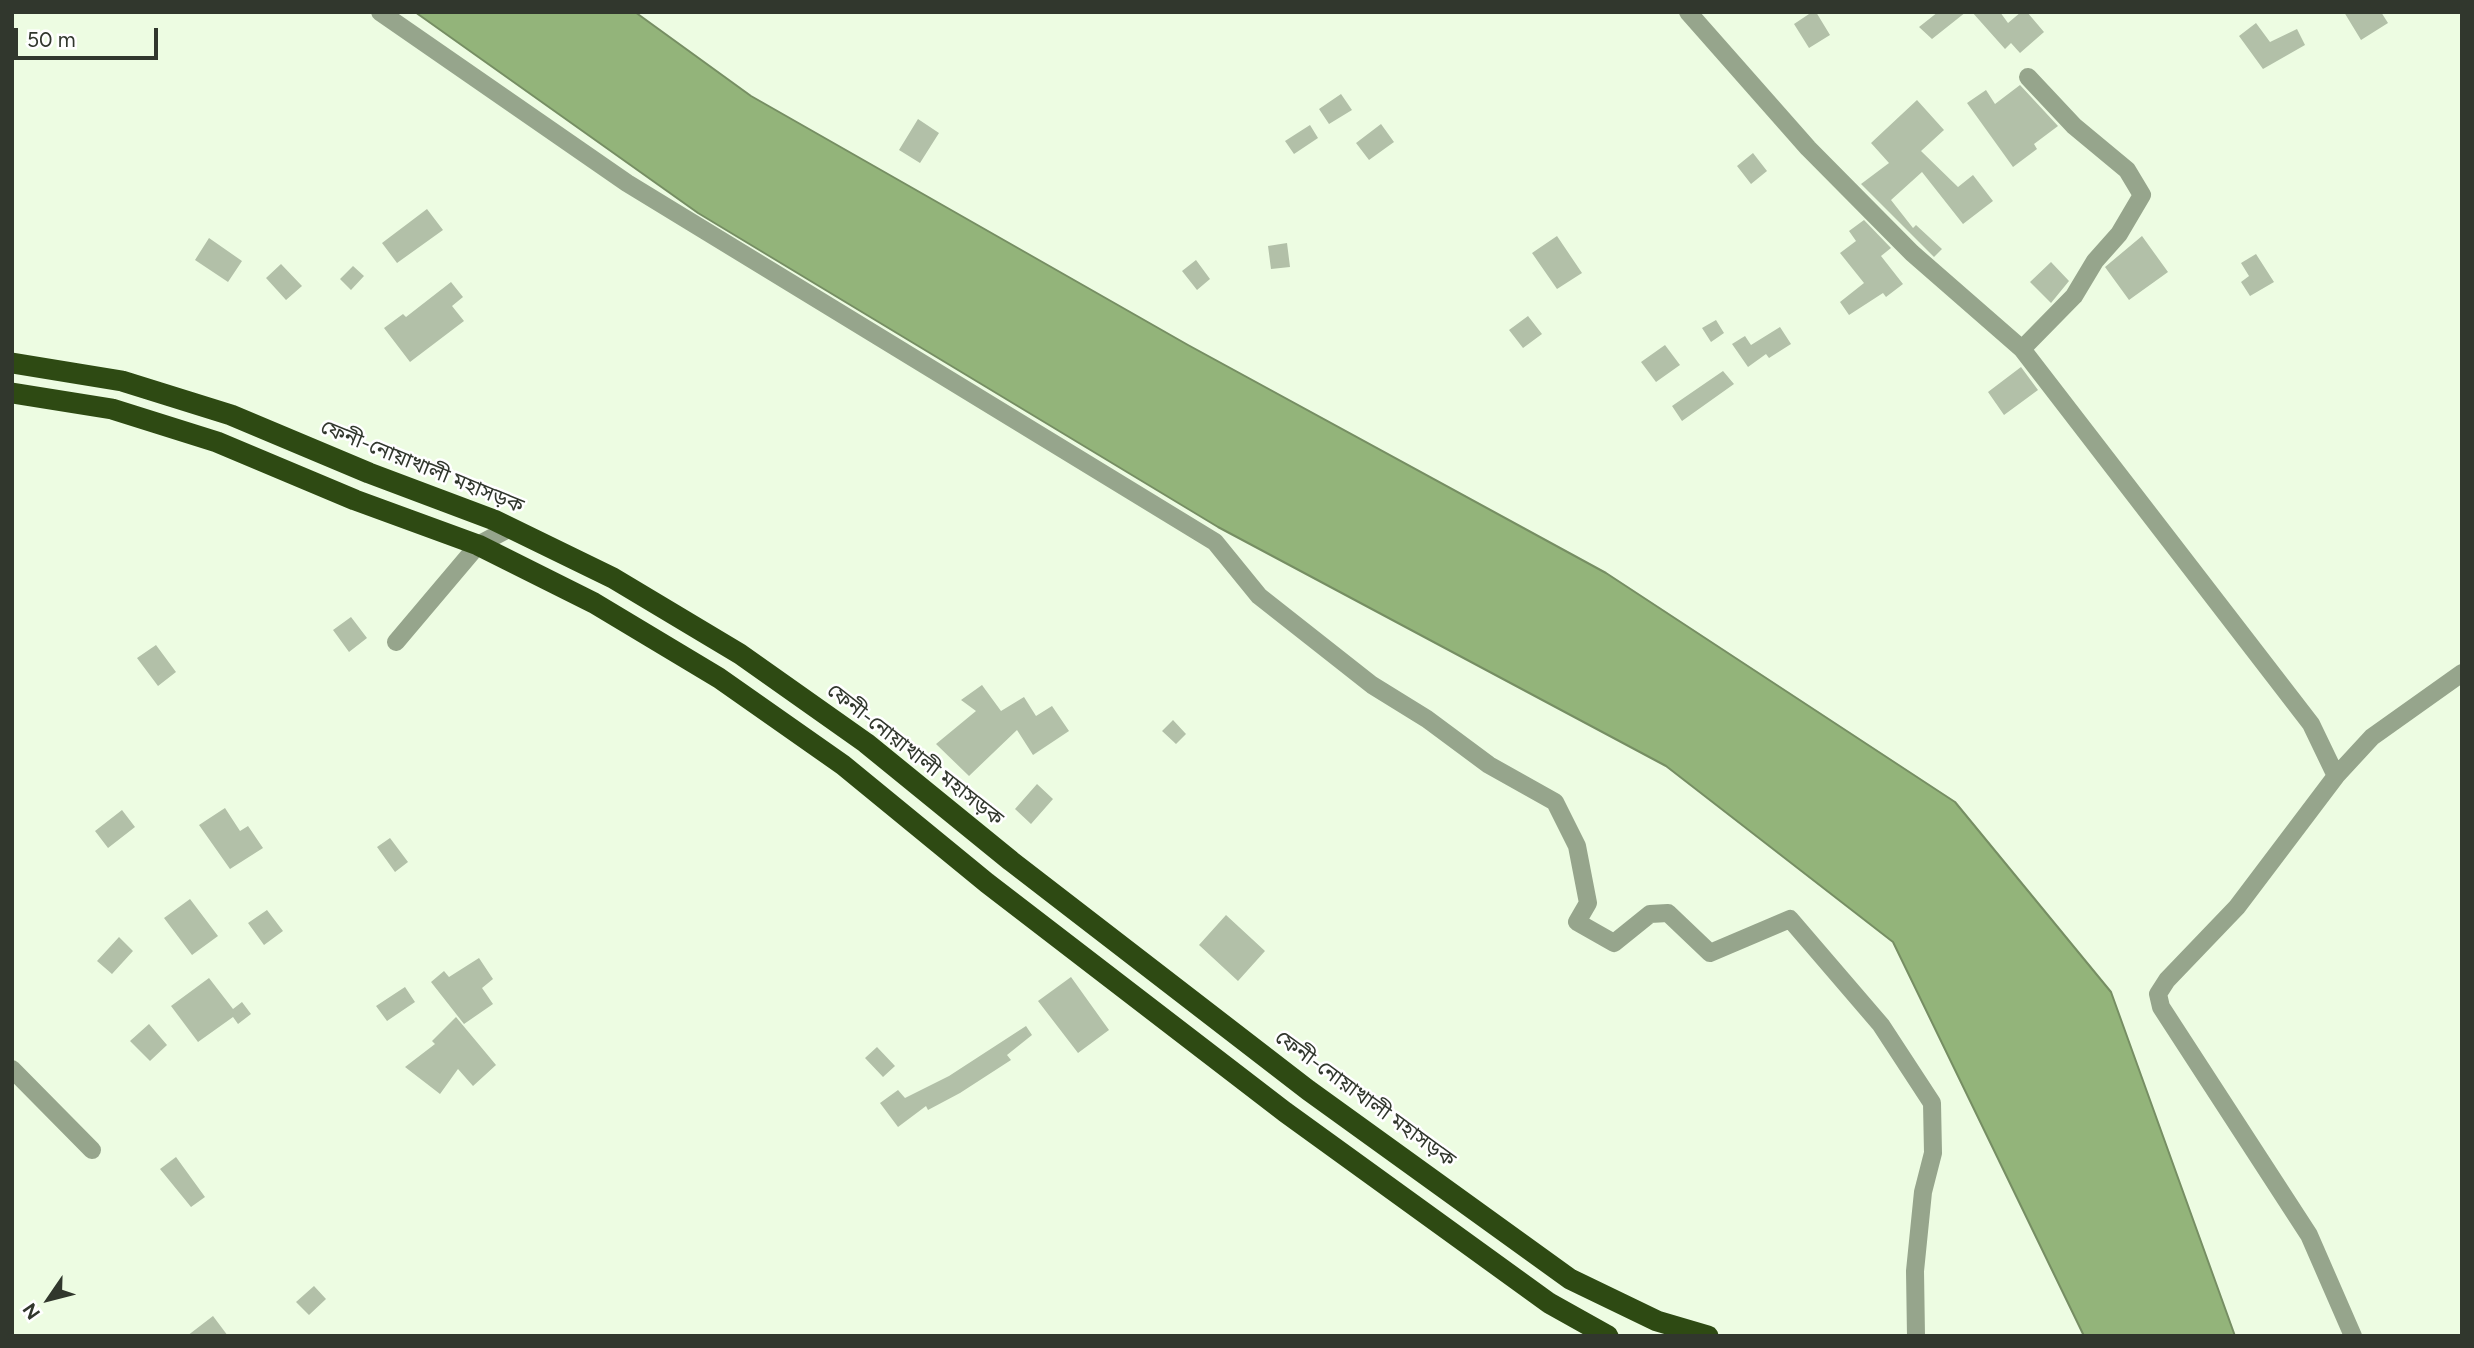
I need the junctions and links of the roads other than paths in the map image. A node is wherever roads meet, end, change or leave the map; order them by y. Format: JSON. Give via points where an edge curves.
{"nodes":[{"id":1,"x":380,"y":12,"type":"edge"},
{"id":2,"x":1688,"y":12,"type":"edge"},
{"id":3,"x":2028,"y":77,"type":"dead end"},
{"id":4,"x":2022,"y":349,"type":"junction"},
{"id":5,"x":12,"y":363,"type":"edge"},
{"id":6,"x":12,"y":393,"type":"edge"},
{"id":7,"x":510,"y":527,"type":"junction"},
{"id":8,"x":478,"y":545,"type":"junction"},
{"id":9,"x":396,"y":642,"type":"dead end"},
{"id":10,"x":2462,"y":673,"type":"edge"},
{"id":11,"x":2336,"y":776,"type":"junction"},
{"id":12,"x":12,"y":1069,"type":"edge"},
{"id":13,"x":92,"y":1150,"type":"dead end"},
{"id":14,"x":1608,"y":1336,"type":"edge"},
{"id":15,"x":1708,"y":1336,"type":"edge"},
{"id":16,"x":1916,"y":1336,"type":"edge"},
{"id":17,"x":2353,"y":1336,"type":"edge"}],
"edges":[{"from":1,"to":16,"type":"street","via":[[628,183],[1215,542],[1259,596],[1372,685],[1489,765],[1555,802],[1577,846],[1588,903],[1577,922],[1614,943],[1650,914],[1668,913],[1710,953],[1790,919],[1881,1025],[1932,1103],[1933,1153],[1923,1192],[1915,1271]]},
{"from":2,"to":4,"type":"street","via":[[1808,148],[1912,253]]},
{"from":3,"to":4,"type":"street","via":[[2074,126],[2127,170],[2142,195],[2074,296]]},
{"from":4,"to":11,"type":"street","via":[[2311,724]]},
{"from":5,"to":7,"type":"highway","name":"ফেনী-নোয়াখালী মহাসড়ক","via":[[122,381],[231,415]]},
{"from":6,"to":8,"type":"highway","via":[[113,409],[217,442]]},
{"from":7,"to":8,"type":"street"},
{"from":7,"to":15,"type":"highway","name":"ফেনী-নোয়াখালী মহাসড়ক","via":[[613,578],[740,654],[866,743],[1011,862],[1308,1090],[1570,1279],[1657,1321]]},
{"from":8,"to":9,"type":"street"},
{"from":8,"to":14,"type":"highway","via":[[594,603],[719,678],[843,765],[987,883],[1285,1112],[1549,1303]]},
{"from":10,"to":11,"type":"street","via":[[2372,737]]},
{"from":11,"to":17,"type":"street","via":[[2237,907],[2158,994],[2161,1007],[2309,1235]]},
{"from":12,"to":13,"type":"street"}]}
